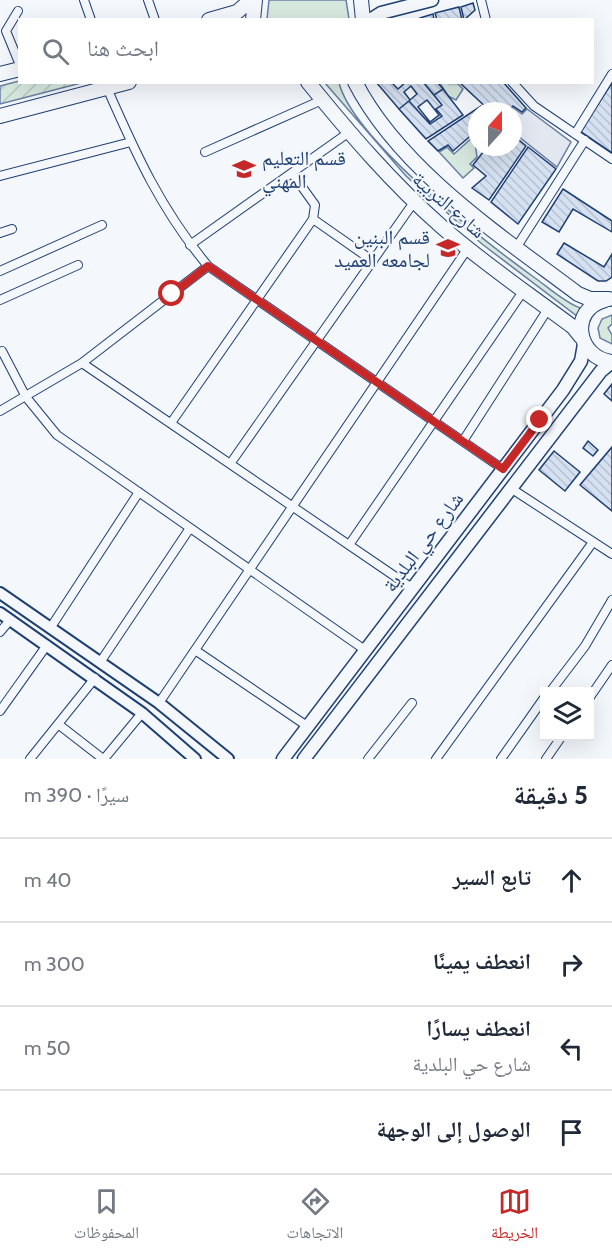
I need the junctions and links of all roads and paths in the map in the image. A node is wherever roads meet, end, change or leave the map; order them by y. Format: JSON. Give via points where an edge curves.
{"nodes":[{"id":1,"x":84,"y":0,"type":"edge"},
{"id":2,"x":148,"y":0,"type":"edge"},
{"id":3,"x":253,"y":0,"type":"edge"},
{"id":4,"x":361,"y":0,"type":"edge"},
{"id":5,"x":432,"y":0,"type":"edge"},
{"id":6,"x":481,"y":0,"type":"edge"},
{"id":7,"x":18,"y":11,"type":"dead end"},
{"id":8,"x":375,"y":16,"type":"edge"},
{"id":9,"x":90,"y":18,"type":"edge"},
{"id":10,"x":154,"y":18,"type":"edge"},
{"id":11,"x":217,"y":18,"type":"edge"},
{"id":12,"x":253,"y":18,"type":"edge"},
{"id":13,"x":363,"y":18,"type":"edge"},
{"id":14,"x":486,"y":18,"type":"edge"},
{"id":15,"x":18,"y":62,"type":"edge"},
{"id":16,"x":18,"y":68,"type":"edge"},
{"id":17,"x":0,"y":74,"type":"edge"},
{"id":18,"x":612,"y":74,"type":"edge"},
{"id":19,"x":122,"y":84,"type":"edge"},
{"id":20,"x":310,"y":84,"type":"edge"},
{"id":21,"x":356,"y":84,"type":"edge"},
{"id":22,"x":514,"y":84,"type":"edge"},
{"id":23,"x":107,"y":88,"type":"junction"},
{"id":24,"x":322,"y":100,"type":"junction"},
{"id":25,"x":0,"y":116,"type":"edge"},
{"id":26,"x":348,"y":133,"type":"junction"},
{"id":27,"x":575,"y":134,"type":"junction"},
{"id":28,"x":585,"y":140,"type":"junction"},
{"id":29,"x":131,"y":142,"type":"junction"},
{"id":30,"x":205,"y":152,"type":"dead end"},
{"id":31,"x":612,"y":159,"type":"edge"},
{"id":32,"x":292,"y":173,"type":"junction"},
{"id":33,"x":0,"y":177,"type":"edge"},
{"id":34,"x":414,"y":202,"type":"junction"},
{"id":35,"x":313,"y":219,"type":"junction"},
{"id":36,"x":102,"y":225,"type":"dead end"},
{"id":37,"x":12,"y":229,"type":"dead end"},
{"id":38,"x":0,"y":233,"type":"edge"},
{"id":39,"x":190,"y":245,"type":"junction"},
{"id":40,"x":468,"y":248,"type":"junction"},
{"id":41,"x":516,"y":248,"type":"junction"},
{"id":42,"x":373,"y":261,"type":"junction"},
{"id":43,"x":78,"y":266,"type":"dead end"},
{"id":44,"x":208,"y":266,"type":"junction"},
{"id":45,"x":0,"y":271,"type":"edge"},
{"id":46,"x":524,"y":290,"type":"junction"},
{"id":47,"x":611,"y":298,"type":"edge"},
{"id":48,"x":0,"y":300,"type":"edge"},
{"id":49,"x":258,"y":300,"type":"junction"},
{"id":50,"x":549,"y":309,"type":"junction"},
{"id":51,"x":583,"y":340,"type":"junction"},
{"id":52,"x":318,"y":342,"type":"junction"},
{"id":53,"x":2,"y":351,"type":"dead end"},
{"id":54,"x":612,"y":362,"type":"edge"},
{"id":55,"x":82,"y":363,"type":"junction"},
{"id":56,"x":377,"y":382,"type":"junction"},
{"id":57,"x":563,"y":390,"type":"junction"},
{"id":58,"x":26,"y":397,"type":"junction"},
{"id":59,"x":579,"y":401,"type":"junction"},
{"id":60,"x":0,"y":411,"type":"edge"},
{"id":61,"x":434,"y":422,"type":"junction"},
{"id":62,"x":171,"y":423,"type":"junction"},
{"id":63,"x":463,"y":441,"type":"junction"},
{"id":64,"x":230,"y":464,"type":"junction"},
{"id":65,"x":503,"y":469,"type":"junction"},
{"id":66,"x":512,"y":489,"type":"junction"},
{"id":67,"x":139,"y":492,"type":"junction"},
{"id":68,"x":293,"y":507,"type":"junction"},
{"id":69,"x":190,"y":528,"type":"junction"},
{"id":70,"x":593,"y":542,"type":"junction"},
{"id":71,"x":349,"y":545,"type":"junction"},
{"id":72,"x":612,"y":555,"type":"edge"},
{"id":73,"x":250,"y":570,"type":"junction"},
{"id":74,"x":412,"y":588,"type":"junction"},
{"id":75,"x":0,"y":593,"type":"edge"},
{"id":76,"x":612,"y":600,"type":"edge"},
{"id":77,"x":0,"y":613,"type":"edge"},
{"id":78,"x":10,"y":620,"type":"junction"},
{"id":79,"x":51,"y":627,"type":"junction"},
{"id":80,"x":0,"y":632,"type":"edge"},
{"id":81,"x":47,"y":645,"type":"junction"},
{"id":82,"x":195,"y":650,"type":"junction"},
{"id":83,"x":365,"y":650,"type":"junction"},
{"id":84,"x":101,"y":661,"type":"junction"},
{"id":85,"x":612,"y":665,"type":"edge"},
{"id":86,"x":95,"y":678,"type":"junction"},
{"id":87,"x":554,"y":687,"type":"edge"},
{"id":88,"x":594,"y":691,"type":"edge"},
{"id":89,"x":159,"y":703,"type":"junction"},
{"id":90,"x":412,"y":703,"type":"dead end"},
{"id":91,"x":540,"y":704,"type":"edge"},
{"id":92,"x":0,"y":711,"type":"edge"},
{"id":93,"x":142,"y":713,"type":"junction"},
{"id":94,"x":58,"y":724,"type":"junction"},
{"id":95,"x":307,"y":726,"type":"junction"},
{"id":96,"x":559,"y":741,"type":"edge"},
{"id":97,"x":30,"y":759,"type":"edge"},
{"id":98,"x":103,"y":759,"type":"edge"},
{"id":99,"x":195,"y":759,"type":"edge"},
{"id":100,"x":228,"y":759,"type":"edge"},
{"id":101,"x":283,"y":759,"type":"edge"},
{"id":102,"x":304,"y":759,"type":"edge"},
{"id":103,"x":368,"y":759,"type":"edge"},
{"id":104,"x":436,"y":759,"type":"edge"},
{"id":105,"x":501,"y":759,"type":"edge"},
{"id":106,"x":546,"y":759,"type":"edge"}],
"edges":[{"from":1,"to":9,"type":"street"},
{"from":2,"to":10,"type":"street"},
{"from":3,"to":11,"type":"highway","via":[[232,14]]},
{"from":3,"to":12,"type":"highway"},
{"from":4,"to":13,"type":"highway"},
{"from":5,"to":8,"type":"main road"},
{"from":6,"to":14,"type":"street"},
{"from":7,"to":15,"type":"street","via":[[6,31]]},
{"from":16,"to":17,"type":"highway"},
{"from":18,"to":27,"type":"street"},
{"from":19,"to":23,"type":"highway"},
{"from":20,"to":24,"type":"highway","name":"شارع التربية"},
{"from":21,"to":41,"type":"highway","name":"شارع التربية","via":[[372,111],[435,181]]},
{"from":22,"to":27,"type":"street","via":[[534,106]]},
{"from":23,"to":25,"type":"highway"},
{"from":23,"to":29,"type":"street"},
{"from":24,"to":26,"type":"highway","name":"شارع التربية"},
{"from":24,"to":30,"type":"street"},
{"from":26,"to":32,"type":"street"},
{"from":26,"to":34,"type":"highway","name":"شارع التربية"},
{"from":27,"to":28,"type":"street"},
{"from":28,"to":31,"type":"street"},
{"from":28,"to":41,"type":"street"},
{"from":29,"to":33,"type":"street"},
{"from":29,"to":39,"type":"street","via":[[149,182]]},
{"from":32,"to":35,"type":"street","via":[[315,205]]},
{"from":32,"to":39,"type":"street"},
{"from":34,"to":40,"type":"highway","name":"شارع التربية"},
{"from":34,"to":42,"type":"street"},
{"from":35,"to":42,"type":"street"},
{"from":35,"to":49,"type":"street"},
{"from":36,"to":45,"type":"street"},
{"from":37,"to":38,"type":"street"},
{"from":39,"to":44,"type":"street"},
{"from":40,"to":46,"type":"highway","name":"شارع التربية"},
{"from":40,"to":56,"type":"street"},
{"from":41,"to":47,"type":"highway","name":"شارع التربية","via":[[582,296]]},
{"from":42,"to":52,"type":"street"},
{"from":43,"to":48,"type":"street"},
{"from":44,"to":49,"type":"street"},
{"from":44,"to":55,"type":"street"},
{"from":46,"to":50,"type":"highway","name":"شارع التربية"},
{"from":46,"to":61,"type":"street"},
{"from":47,"to":51,"type":"highway","via":[[592,305],[586,312],[582,320]]},
{"from":49,"to":52,"type":"street"},
{"from":49,"to":62,"type":"street"},
{"from":50,"to":51,"type":"highway","name":"شارع التربية"},
{"from":50,"to":63,"type":"street"},
{"from":51,"to":54,"type":"highway","name":"شارع التربية","via":[[593,356]]},
{"from":51,"to":57,"type":"main road","name":"شارع حي البلدية","via":[[580,361]]},
{"from":52,"to":56,"type":"street"},
{"from":52,"to":64,"type":"street"},
{"from":53,"to":58,"type":"street"},
{"from":54,"to":59,"type":"main road","name":"شارع حي البلدية"},
{"from":55,"to":58,"type":"street"},
{"from":55,"to":62,"type":"street"},
{"from":56,"to":61,"type":"street"},
{"from":56,"to":68,"type":"street"},
{"from":57,"to":59,"type":"main road","via":[[572,390]]},
{"from":57,"to":65,"type":"main road","name":"شارع حي البلدية"},
{"from":58,"to":60,"type":"street"},
{"from":58,"to":67,"type":"street","via":[[57,435]]},
{"from":59,"to":66,"type":"main road","name":"شارع حي البلدية"},
{"from":61,"to":63,"type":"street"},
{"from":61,"to":71,"type":"street"},
{"from":62,"to":64,"type":"street"},
{"from":63,"to":65,"type":"street"},
{"from":64,"to":68,"type":"street"},
{"from":65,"to":74,"type":"main road","name":"شارع حي البلدية"},
{"from":66,"to":70,"type":"street"},
{"from":66,"to":102,"type":"main road","name":"شارع حي البلدية"},
{"from":67,"to":69,"type":"street"},
{"from":67,"to":79,"type":"street"},
{"from":68,"to":71,"type":"street"},
{"from":68,"to":73,"type":"street"},
{"from":69,"to":73,"type":"street"},
{"from":69,"to":84,"type":"street"},
{"from":70,"to":72,"type":"street"},
{"from":70,"to":104,"type":"street"},
{"from":71,"to":74,"type":"street"},
{"from":73,"to":82,"type":"street"},
{"from":73,"to":83,"type":"street"},
{"from":74,"to":83,"type":"main road","name":"شارع حي البلدية"},
{"from":75,"to":79,"type":"main road"},
{"from":76,"to":87,"type":"street","via":[[585,646]]},
{"from":77,"to":78,"type":"main road"},
{"from":78,"to":80,"type":"street"},
{"from":78,"to":81,"type":"main road"},
{"from":79,"to":84,"type":"main road"},
{"from":81,"to":86,"type":"main road"},
{"from":81,"to":92,"type":"street"},
{"from":82,"to":89,"type":"street"},
{"from":82,"to":95,"type":"street"},
{"from":83,"to":95,"type":"main road","name":"شارع حي البلدية"},
{"from":84,"to":89,"type":"main road"},
{"from":85,"to":88,"type":"street"},
{"from":86,"to":93,"type":"main road"},
{"from":86,"to":94,"type":"street"},
{"from":89,"to":100,"type":"main road"},
{"from":90,"to":103,"type":"street"},
{"from":91,"to":105,"type":"street"},
{"from":93,"to":98,"type":"street"},
{"from":93,"to":99,"type":"main road"},
{"from":94,"to":97,"type":"street"},
{"from":94,"to":98,"type":"street"},
{"from":95,"to":101,"type":"main road","name":"شارع حي البلدية"},
{"from":96,"to":106,"type":"street"}]}
